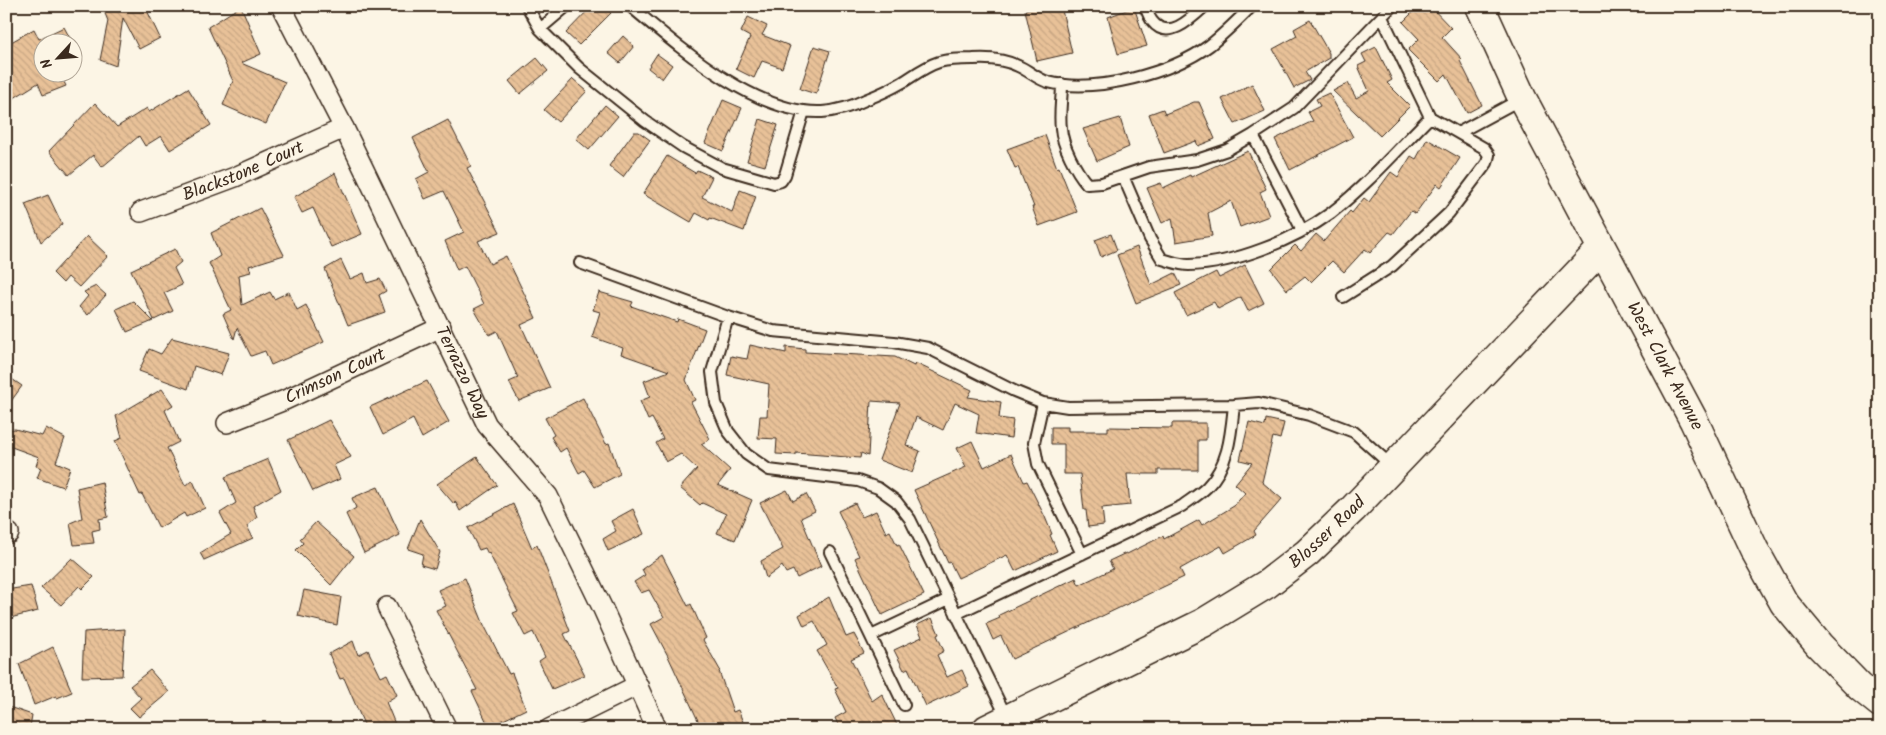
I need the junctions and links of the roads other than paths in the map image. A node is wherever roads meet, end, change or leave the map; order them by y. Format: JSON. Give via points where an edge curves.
{"nodes":[{"id":1,"x":281,"y":6,"type":"edge"},
{"id":2,"x":527,"y":6,"type":"edge"},
{"id":3,"x":567,"y":6,"type":"edge"},
{"id":4,"x":630,"y":6,"type":"edge"},
{"id":5,"x":1145,"y":6,"type":"edge"},
{"id":6,"x":1205,"y":6,"type":"edge"},
{"id":7,"x":1252,"y":6,"type":"edge"},
{"id":8,"x":1392,"y":6,"type":"edge"},
{"id":9,"x":1480,"y":6,"type":"edge"},
{"id":10,"x":1382,"y":17,"type":"junction"},
{"id":11,"x":540,"y":29,"type":"junction"},
{"id":12,"x":1062,"y":84,"type":"junction"},
{"id":13,"x":1522,"y":98,"type":"junction"},
{"id":14,"x":804,"y":111,"type":"junction"},
{"id":15,"x":1430,"y":117,"type":"junction"},
{"id":16,"x":344,"y":128,"type":"junction"},
{"id":17,"x":1458,"y":133,"type":"junction"},
{"id":18,"x":1253,"y":135,"type":"junction"},
{"id":19,"x":1123,"y":176,"type":"junction"},
{"id":20,"x":141,"y":212,"type":"dead end"},
{"id":21,"x":1302,"y":230,"type":"junction"},
{"id":22,"x":1601,"y":248,"type":"junction"},
{"id":23,"x":580,"y":263,"type":"dead end"},
{"id":24,"x":1343,"y":297,"type":"dead end"},
{"id":25,"x":728,"y":318,"type":"junction"},
{"id":26,"x":441,"y":328,"type":"junction"},
{"id":27,"x":1043,"y":403,"type":"junction"},
{"id":28,"x":1234,"y":405,"type":"junction"},
{"id":29,"x":227,"y":423,"type":"dead end"},
{"id":30,"x":1393,"y":467,"type":"junction"},
{"id":31,"x":830,"y":552,"type":"dead end"},
{"id":32,"x":1082,"y":554,"type":"junction"},
{"id":33,"x":949,"y":598,"type":"junction"},
{"id":34,"x":387,"y":607,"type":"dead end"},
{"id":35,"x":956,"y":614,"type":"junction"},
{"id":36,"x":871,"y":636,"type":"junction"},
{"id":37,"x":638,"y":685,"type":"junction"},
{"id":38,"x":1880,"y":703,"type":"edge"},
{"id":39,"x":904,"y":705,"type":"dead end"},
{"id":40,"x":997,"y":724,"type":"edge"},
{"id":41,"x":447,"y":729,"type":"edge"},
{"id":42,"x":549,"y":729,"type":"edge"},
{"id":43,"x":657,"y":729,"type":"edge"}],
"edges":[{"from":1,"to":16,"type":"street","name":"Terrazzo Way"},
{"from":2,"to":11,"type":"lane"},
{"from":3,"to":11,"type":"lane"},
{"from":4,"to":14,"type":"lane","via":[[694,59],[720,76],[750,93]]},
{"from":5,"to":6,"type":"lane","via":[[1152,22],[1164,29],[1178,28]]},
{"from":7,"to":12,"type":"lane","via":[[1208,46],[1161,70],[1106,84]]},
{"from":8,"to":10,"type":"lane"},
{"from":9,"to":13,"type":"main road","name":"West Clark Avenue"},
{"from":10,"to":15,"type":"lane"},
{"from":10,"to":18,"type":"lane","via":[[1294,108]]},
{"from":11,"to":14,"type":"lane","via":[[579,68],[645,121],[683,147],[738,173],[774,183],[781,181]]},
{"from":12,"to":14,"type":"lane","via":[[1046,81],[1016,65],[994,59],[954,60],[939,62],[864,101],[823,112]]},
{"from":12,"to":19,"type":"lane","via":[[1061,129],[1078,173],[1087,184],[1102,184]]},
{"from":13,"to":17,"type":"lane"},
{"from":13,"to":22,"type":"main road","name":"West Clark Avenue"},
{"from":15,"to":17,"type":"lane"},
{"from":15,"to":21,"type":"lane","via":[[1366,182],[1330,213]]},
{"from":16,"to":20,"type":"street","name":"Blackstone Court","via":[[235,177]]},
{"from":16,"to":26,"type":"street","name":"Terrazzo Way"},
{"from":17,"to":24,"type":"lane","via":[[1484,148],[1490,155],[1487,163],[1449,213],[1392,266]]},
{"from":18,"to":19,"type":"lane","via":[[1227,150],[1197,160],[1149,167]]},
{"from":18,"to":21,"type":"lane"},
{"from":19,"to":21,"type":"lane","via":[[1162,259],[1187,265],[1234,258],[1272,246]]},
{"from":22,"to":30,"type":"main road","name":"Blosser Road"},
{"from":22,"to":38,"type":"main road","name":"West Clark Avenue","via":[[1647,329],[1754,549],[1784,603],[1819,645]]},
{"from":23,"to":25,"type":"lane"},
{"from":25,"to":27,"type":"lane","via":[[773,332],[928,348]]},
{"from":25,"to":33,"type":"lane","via":[[712,372],[716,403],[728,431],[746,454],[769,470],[858,481],[884,492],[910,519]]},
{"from":26,"to":29,"type":"street","name":"Crimson Court","via":[[286,400]]},
{"from":26,"to":37,"type":"street","name":"Terrazzo Way","via":[[487,425],[548,496]]},
{"from":27,"to":28,"type":"lane","via":[[1068,407]]},
{"from":27,"to":32,"type":"lane","via":[[1034,443],[1038,464]]},
{"from":28,"to":30,"type":"lane","via":[[1259,403],[1309,415],[1354,432]]},
{"from":28,"to":32,"type":"lane","via":[[1224,463],[1207,487],[1182,506]]},
{"from":30,"to":40,"type":"main road","name":"Blosser Road","via":[[1307,553],[1267,584],[1204,623]]},
{"from":31,"to":36,"type":"lane"},
{"from":32,"to":35,"type":"lane"},
{"from":33,"to":35,"type":"lane"},
{"from":33,"to":36,"type":"lane"},
{"from":34,"to":41,"type":"street"},
{"from":35,"to":40,"type":"lane"},
{"from":36,"to":39,"type":"lane"},
{"from":37,"to":42,"type":"street"},
{"from":37,"to":43,"type":"street","name":"Terrazzo Way"}]}
